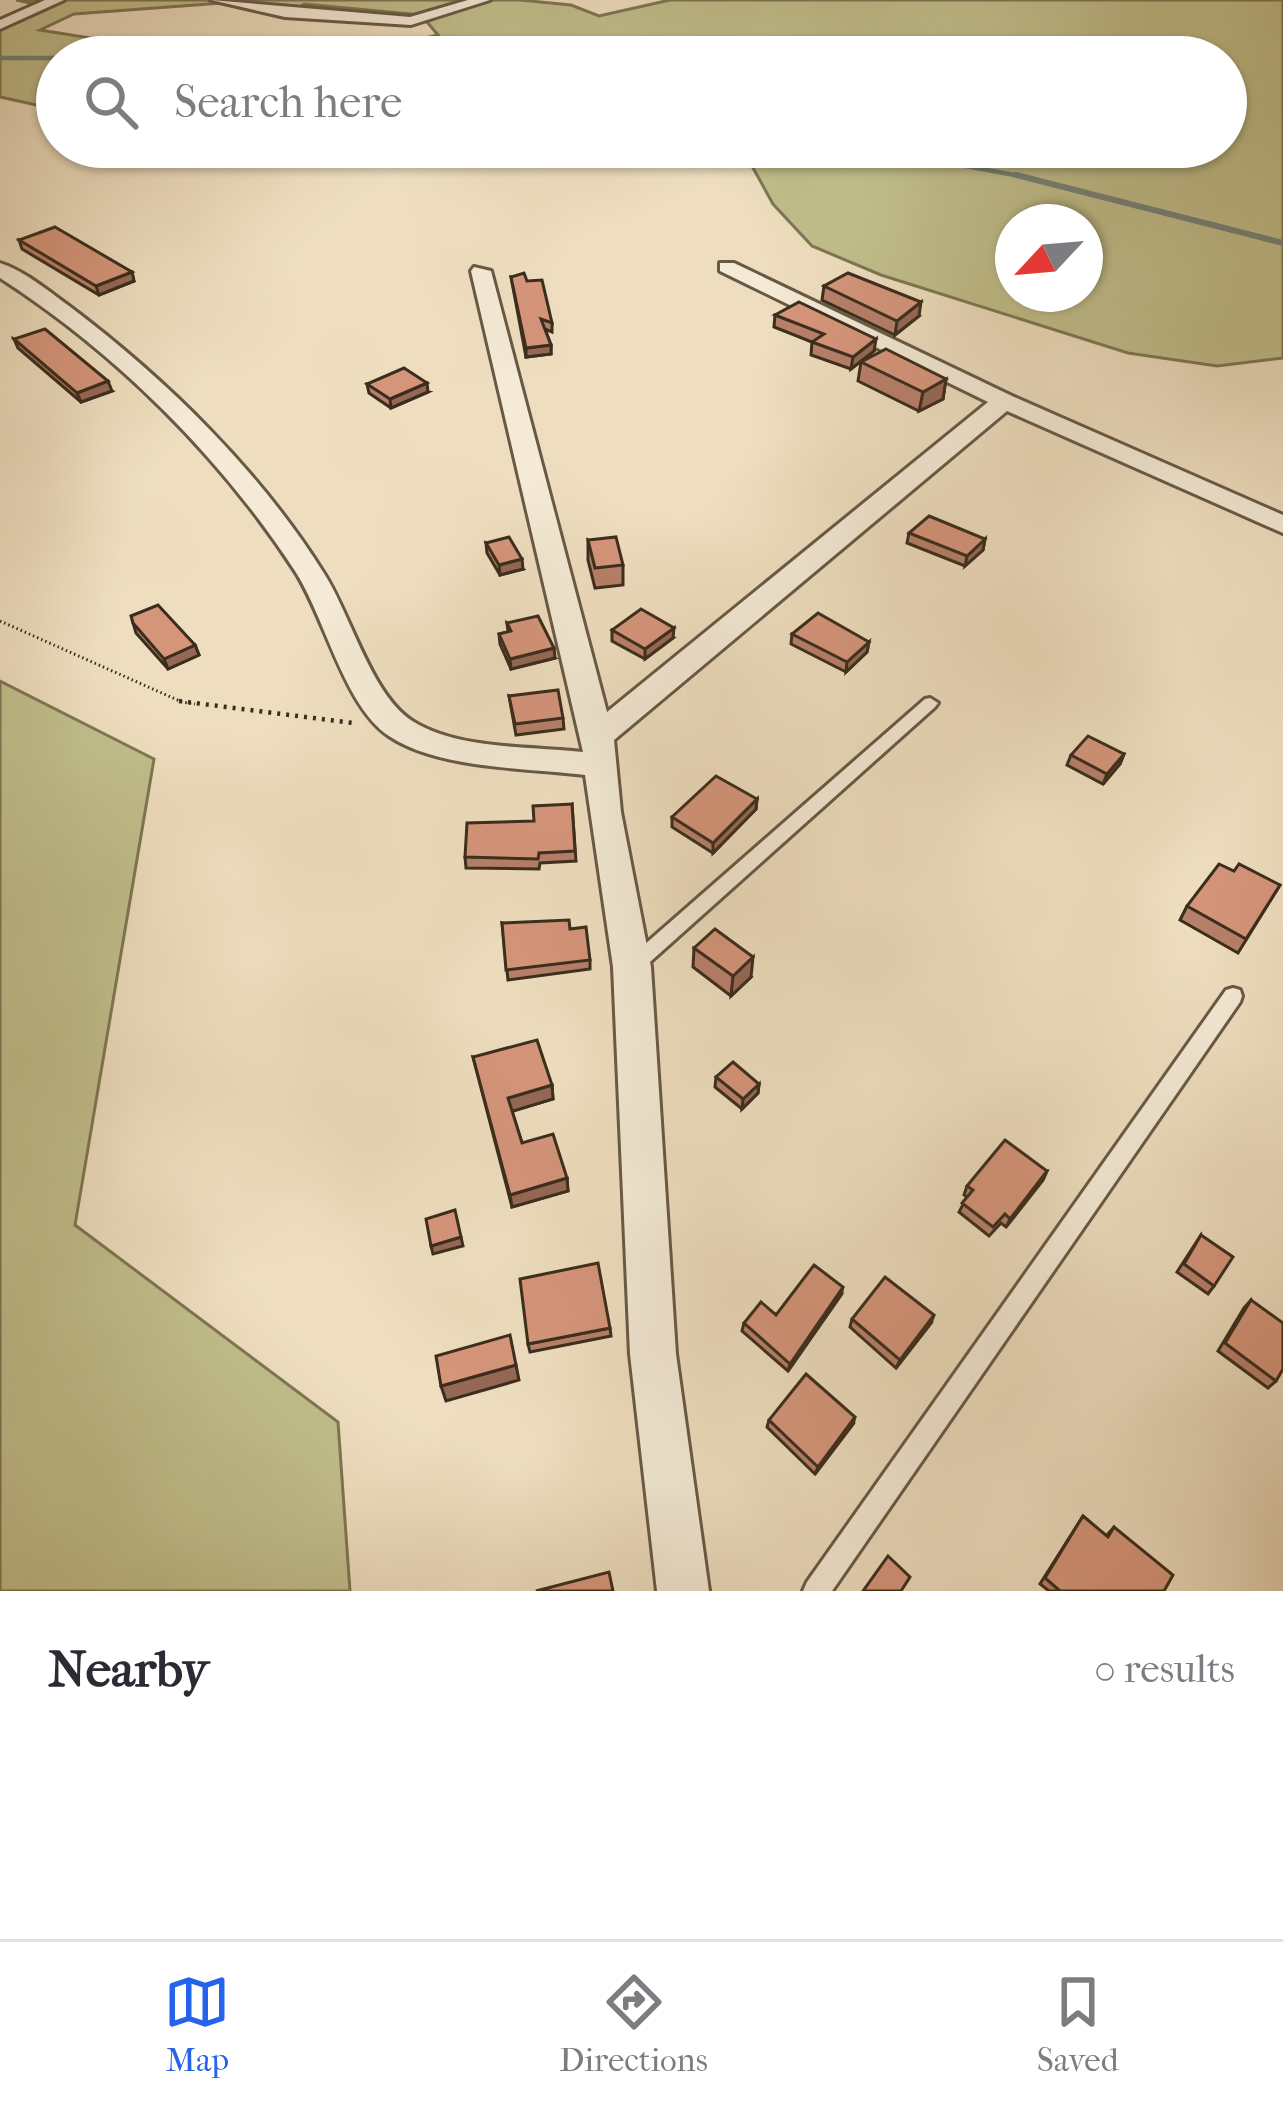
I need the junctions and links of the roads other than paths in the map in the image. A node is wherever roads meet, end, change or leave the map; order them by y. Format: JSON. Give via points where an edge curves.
{"nodes":[{"id":1,"x":57,"y":0,"type":"edge"},
{"id":2,"x":218,"y":0,"type":"edge"},
{"id":3,"x":483,"y":0,"type":"edge"},
{"id":4,"x":0,"y":25,"type":"edge"},
{"id":5,"x":727,"y":267,"type":"dead end"},
{"id":6,"x":0,"y":268,"type":"edge"},
{"id":7,"x":481,"y":272,"type":"dead end"},
{"id":8,"x":1004,"y":400,"type":"junction"},
{"id":9,"x":1283,"y":525,"type":"edge"},
{"id":10,"x":930,"y":703,"type":"dead end"},
{"id":11,"x":598,"y":751,"type":"junction"},
{"id":12,"x":632,"y":967,"type":"junction"},
{"id":13,"x":1234,"y":996,"type":"dead end"},
{"id":14,"x":683,"y":1591,"type":"edge"},
{"id":15,"x":816,"y":1591,"type":"edge"}],
"edges":[{"from":1,"to":4,"type":"street"},
{"from":2,"to":3,"type":"street","via":[[411,21]]},
{"from":5,"to":8,"type":"street"},
{"from":6,"to":11,"type":"street","via":[[69,313],[245,484],[312,575],[395,725],[429,741]]},
{"from":7,"to":11,"type":"street"},
{"from":8,"to":9,"type":"street"},
{"from":8,"to":11,"type":"street"},
{"from":10,"to":12,"type":"lane"},
{"from":11,"to":12,"type":"street"},
{"from":12,"to":14,"type":"street","via":[[653,1354]]},
{"from":13,"to":15,"type":"lane"}]}
